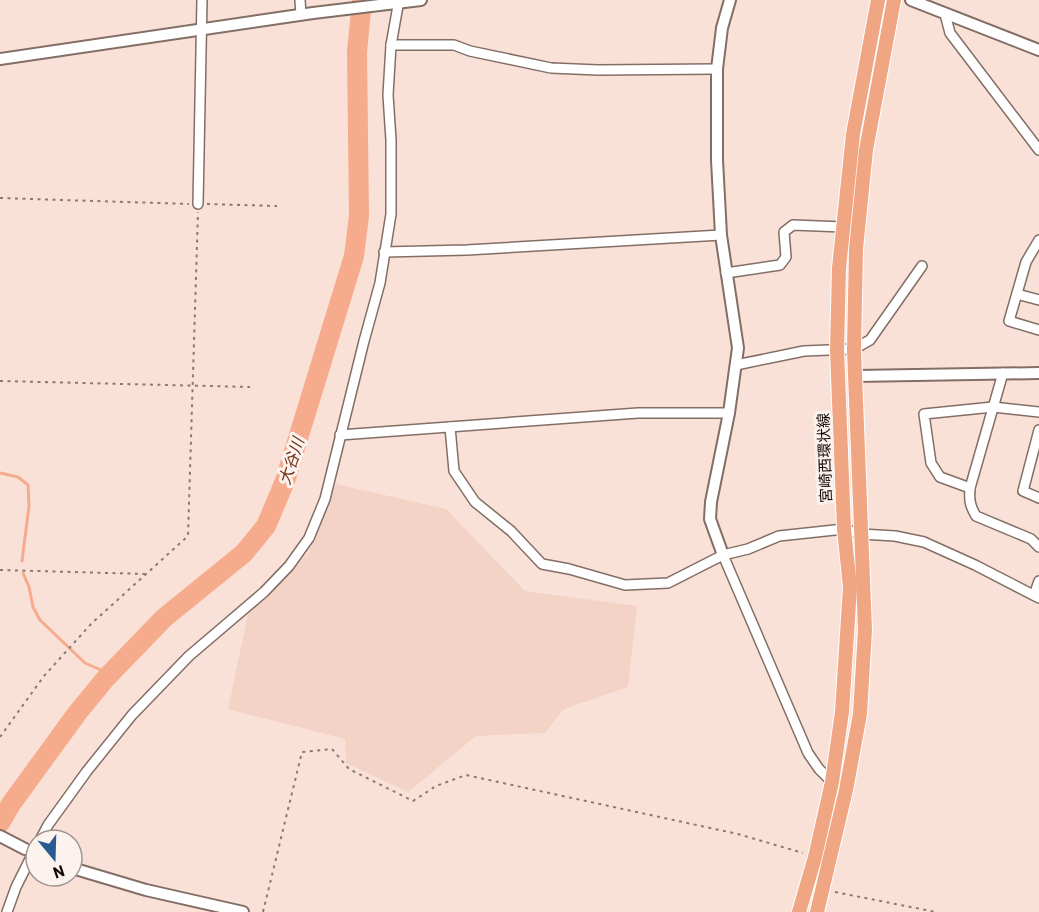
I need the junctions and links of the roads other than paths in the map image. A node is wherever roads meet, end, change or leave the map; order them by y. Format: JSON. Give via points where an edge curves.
{"nodes":[{"id":1,"x":202,"y":0,"type":"edge"},
{"id":2,"x":300,"y":0,"type":"edge"},
{"id":3,"x":422,"y":0,"type":"edge"},
{"id":4,"x":730,"y":0,"type":"edge"},
{"id":5,"x":878,"y":0,"type":"edge"},
{"id":6,"x":894,"y":0,"type":"edge"},
{"id":7,"x":911,"y":0,"type":"edge"},
{"id":8,"x":399,"y":1,"type":"edge"},
{"id":9,"x":945,"y":14,"type":"junction"},
{"id":10,"x":301,"y":15,"type":"junction"},
{"id":11,"x":202,"y":30,"type":"junction"},
{"id":12,"x":391,"y":45,"type":"junction"},
{"id":13,"x":1039,"y":50,"type":"edge"},
{"id":14,"x":0,"y":60,"type":"edge"},
{"id":15,"x":717,"y":69,"type":"junction"},
{"id":16,"x":1039,"y":150,"type":"edge"},
{"id":17,"x":198,"y":204,"type":"road end"},
{"id":18,"x":843,"y":227,"type":"junction"},
{"id":19,"x":721,"y":235,"type":"junction"},
{"id":20,"x":1039,"y":240,"type":"edge"},
{"id":21,"x":384,"y":252,"type":"junction"},
{"id":22,"x":922,"y":266,"type":"dead end"},
{"id":23,"x":726,"y":273,"type":"junction"},
{"id":24,"x":1017,"y":294,"type":"junction"},
{"id":25,"x":1039,"y":300,"type":"edge"},
{"id":26,"x":1039,"y":330,"type":"edge"},
{"id":27,"x":854,"y":349,"type":"junction"},
{"id":28,"x":837,"y":350,"type":"junction"},
{"id":29,"x":736,"y":365,"type":"junction"},
{"id":30,"x":1003,"y":373,"type":"junction"},
{"id":31,"x":1039,"y":373,"type":"edge"},
{"id":32,"x":856,"y":376,"type":"junction"},
{"id":33,"x":993,"y":407,"type":"junction"},
{"id":34,"x":1039,"y":412,"type":"edge"},
{"id":35,"x":729,"y":413,"type":"junction"},
{"id":36,"x":450,"y":428,"type":"junction"},
{"id":37,"x":1039,"y":430,"type":"edge"},
{"id":38,"x":340,"y":435,"type":"junction"},
{"id":39,"x":970,"y":488,"type":"junction"},
{"id":40,"x":1039,"y":498,"type":"edge"},
{"id":41,"x":844,"y":529,"type":"junction"},
{"id":42,"x":861,"y":534,"type":"junction"},
{"id":43,"x":1039,"y":547,"type":"edge"},
{"id":44,"x":723,"y":555,"type":"junction"},
{"id":45,"x":1039,"y":580,"type":"edge"},
{"id":46,"x":1036,"y":597,"type":"edge"},
{"id":47,"x":832,"y":782,"type":"junction"},
{"id":48,"x":46,"y":828,"type":"edge"},
{"id":49,"x":0,"y":836,"type":"edge"},
{"id":50,"x":24,"y":847,"type":"edge"},
{"id":51,"x":24,"y":871,"type":"edge"},
{"id":52,"x":84,"y":872,"type":"edge"},
{"id":53,"x":7,"y":912,"type":"edge"},
{"id":54,"x":243,"y":912,"type":"edge"},
{"id":55,"x":799,"y":912,"type":"edge"},
{"id":56,"x":817,"y":912,"type":"edge"}],
"edges":[{"from":1,"to":11,"type":"street"},
{"from":2,"to":10,"type":"street"},
{"from":3,"to":8,"type":"street"},
{"from":4,"to":15,"type":"street"},
{"from":5,"to":18,"type":"main road","name":"宮崎西環状線","via":[[853,134]]},
{"from":6,"to":27,"type":"main road","via":[[866,150],[856,249]]},
{"from":7,"to":9,"type":"street"},
{"from":8,"to":10,"type":"street"},
{"from":8,"to":12,"type":"street"},
{"from":9,"to":13,"type":"street"},
{"from":9,"to":16,"type":"street","via":[[950,33]]},
{"from":10,"to":11,"type":"street"},
{"from":11,"to":14,"type":"street"},
{"from":11,"to":17,"type":"street"},
{"from":12,"to":15,"type":"street","via":[[454,45],[551,68]]},
{"from":12,"to":21,"type":"street","via":[[391,214]]},
{"from":15,"to":19,"type":"street"},
{"from":18,"to":23,"type":"street","via":[[793,225],[784,232],[786,257],[780,265]]},
{"from":18,"to":28,"type":"main road","name":"宮崎西環状線"},
{"from":19,"to":21,"type":"street"},
{"from":19,"to":23,"type":"street"},
{"from":20,"to":24,"type":"street","via":[[1026,262]]},
{"from":21,"to":38,"type":"street","via":[[380,283]]},
{"from":22,"to":27,"type":"street","via":[[870,340]]},
{"from":23,"to":29,"type":"street","via":[[738,348]]},
{"from":24,"to":25,"type":"street"},
{"from":24,"to":26,"type":"street","via":[[1009,321]]},
{"from":27,"to":28,"type":"street"},
{"from":27,"to":32,"type":"main road"},
{"from":28,"to":29,"type":"street","via":[[804,351]]},
{"from":28,"to":41,"type":"main road","name":"宮崎西環状線"},
{"from":29,"to":35,"type":"street"},
{"from":30,"to":31,"type":"street"},
{"from":30,"to":32,"type":"street"},
{"from":30,"to":33,"type":"street"},
{"from":32,"to":42,"type":"main road"},
{"from":33,"to":34,"type":"street"},
{"from":33,"to":39,"type":"street"},
{"from":33,"to":39,"type":"street","via":[[924,414],[931,463],[940,477]]},
{"from":35,"to":36,"type":"street","via":[[638,413]]},
{"from":35,"to":44,"type":"street","via":[[710,519]]},
{"from":36,"to":38,"type":"street"},
{"from":36,"to":44,"type":"street","via":[[454,471],[475,502],[511,531],[542,564],[625,585],[668,583]]},
{"from":37,"to":40,"type":"street","via":[[1023,491]]},
{"from":38,"to":48,"type":"street","via":[[325,499],[309,537],[289,566],[189,656],[132,716]]},
{"from":39,"to":43,"type":"street","via":[[969,499],[976,516],[1031,539]]},
{"from":41,"to":42,"type":"street"},
{"from":41,"to":44,"type":"street","via":[[778,536]]},
{"from":41,"to":47,"type":"main road","name":"宮崎西環状線","via":[[850,587],[842,712]]},
{"from":42,"to":46,"type":"street","via":[[924,542]]},
{"from":42,"to":56,"type":"main road","via":[[865,630],[860,714]]},
{"from":44,"to":47,"type":"street","via":[[808,753]]},
{"from":45,"to":46,"type":"street"},
{"from":47,"to":55,"type":"main road","name":"宮崎西環状線"},
{"from":49,"to":50,"type":"street"},
{"from":51,"to":53,"type":"street"},
{"from":52,"to":54,"type":"street"}]}
